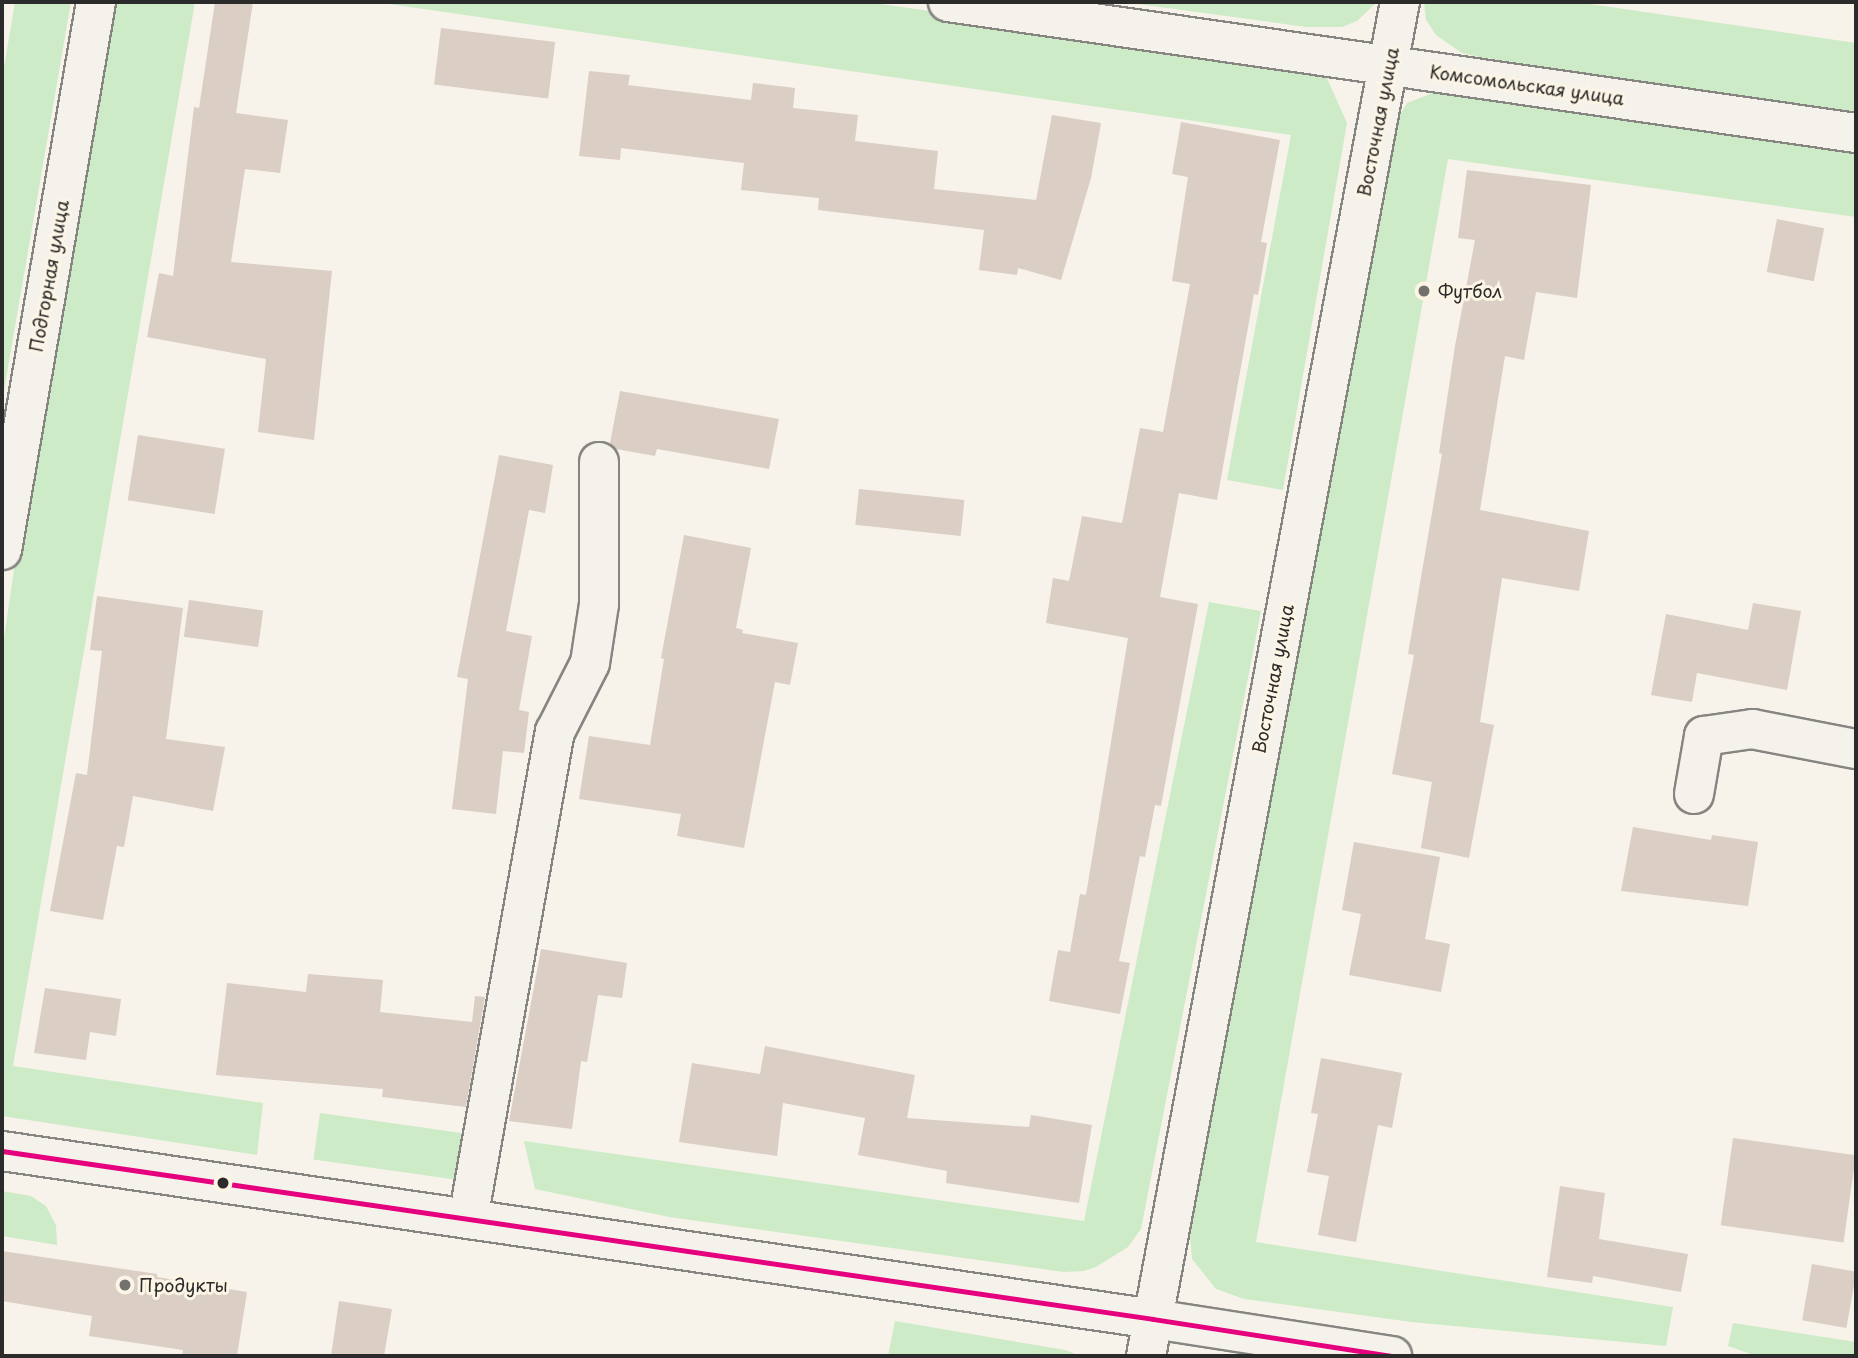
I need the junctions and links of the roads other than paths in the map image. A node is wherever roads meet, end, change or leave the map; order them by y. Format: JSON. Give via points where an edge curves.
{"nodes":[{"id":1,"x":96,"y":2,"type":"edge"},
{"id":2,"x":948,"y":2,"type":"edge"},
{"id":3,"x":1401,"y":2,"type":"edge"},
{"id":4,"x":1389,"y":64,"type":"junction"},
{"id":5,"x":1856,"y":133,"type":"edge"},
{"id":6,"x":599,"y":462,"type":"dead end"},
{"id":7,"x":2,"y":550,"type":"edge"},
{"id":8,"x":1856,"y":749,"type":"edge"},
{"id":9,"x":1694,"y":794,"type":"dead end"},
{"id":10,"x":2,"y":1152,"type":"edge"},
{"id":11,"x":468,"y":1219,"type":"junction"},
{"id":12,"x":1153,"y":1319,"type":"junction"},
{"id":13,"x":1146,"y":1356,"type":"edge"},
{"id":14,"x":1392,"y":1356,"type":"edge"}],
"edges":[{"from":1,"to":7,"type":"street","name":"Подгорная улица"},
{"from":2,"to":4,"type":"street","name":"Комсомольская улица"},
{"from":3,"to":4,"type":"street","name":"Восточная улица"},
{"from":4,"to":5,"type":"street","name":"Комсомольская улица"},
{"from":4,"to":12,"type":"street","name":"Восточная улица"},
{"from":6,"to":11,"type":"street","via":[[599,604],[590,663],[555,733]]},
{"from":8,"to":9,"type":"street","via":[[1752,729],[1704,736]]},
{"from":10,"to":11,"type":"street"},
{"from":11,"to":12,"type":"street"},
{"from":12,"to":13,"type":"street","name":"Восточная улица"},
{"from":12,"to":14,"type":"street"}]}
